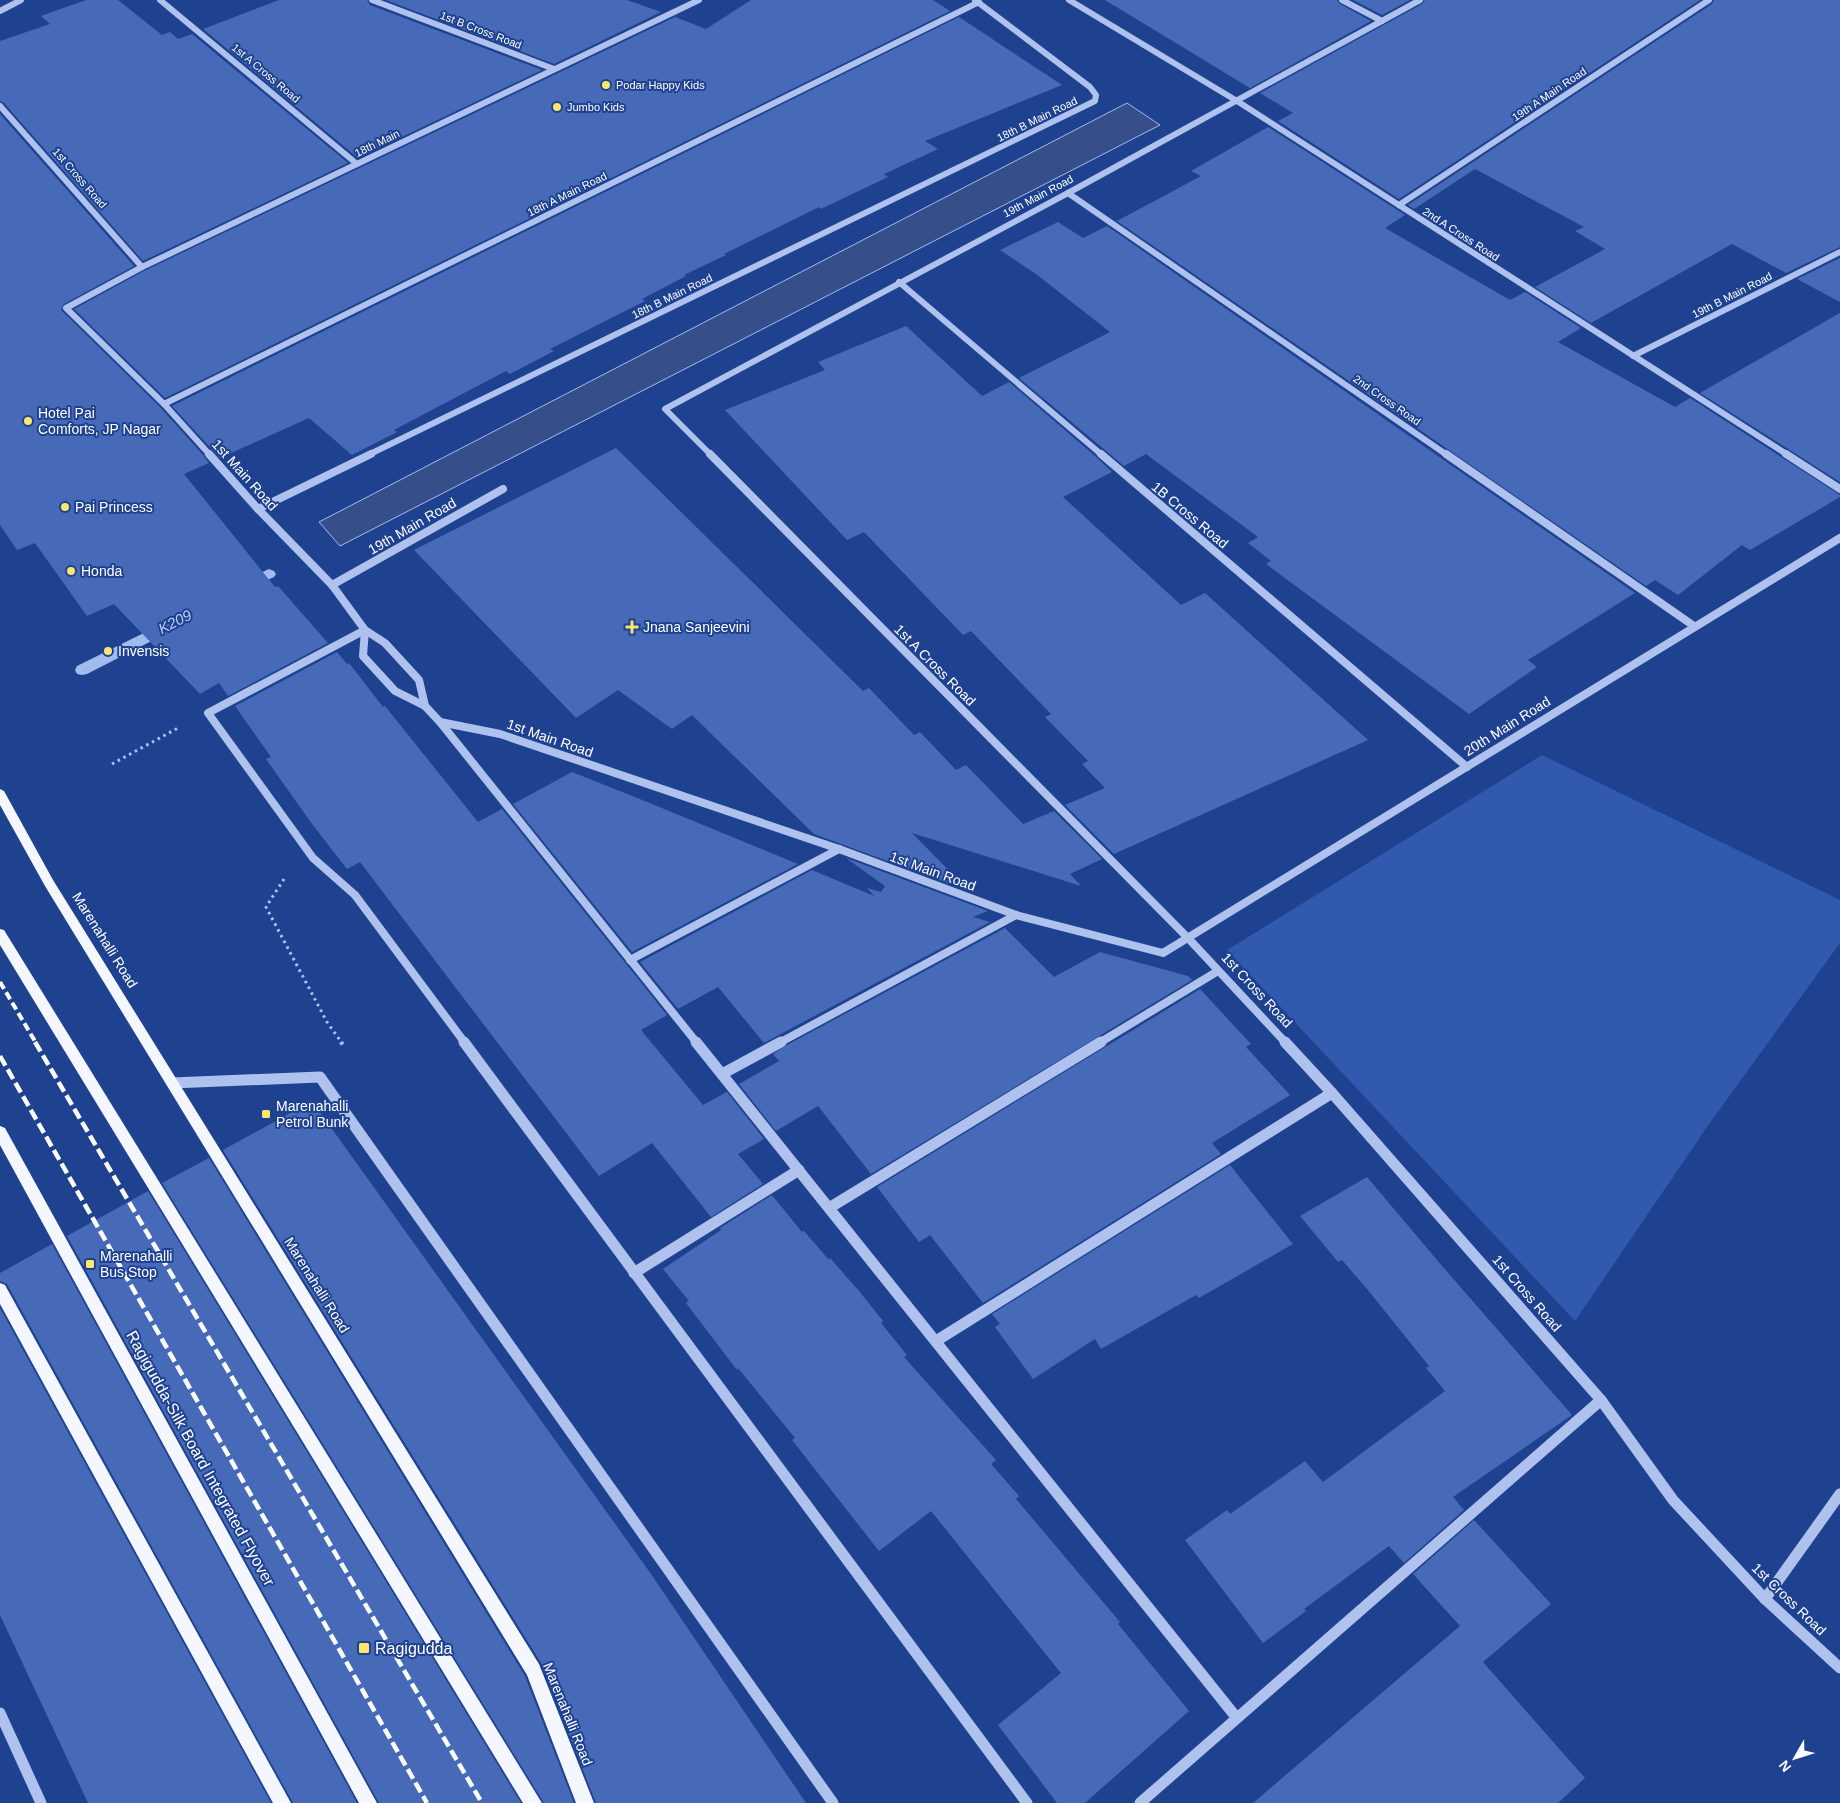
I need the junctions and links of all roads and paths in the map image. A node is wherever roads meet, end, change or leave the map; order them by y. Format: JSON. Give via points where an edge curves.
{"nodes":[{"id":1,"x":21,"y":0,"type":"edge"},
{"id":2,"x":160,"y":0,"type":"edge"},
{"id":3,"x":372,"y":0,"type":"edge"},
{"id":4,"x":698,"y":0,"type":"edge"},
{"id":5,"x":1069,"y":0,"type":"edge"},
{"id":6,"x":1342,"y":0,"type":"edge"},
{"id":7,"x":1420,"y":0,"type":"edge"},
{"id":8,"x":1709,"y":0,"type":"edge"},
{"id":9,"x":977,"y":1,"type":"edge"},
{"id":10,"x":0,"y":11,"type":"edge"},
{"id":11,"x":1382,"y":21,"type":"junction"},
{"id":12,"x":554,"y":69,"type":"junction"},
{"id":13,"x":1237,"y":101,"type":"junction"},
{"id":14,"x":0,"y":106,"type":"edge"},
{"id":15,"x":357,"y":164,"type":"junction"},
{"id":16,"x":1068,"y":193,"type":"junction"},
{"id":17,"x":1399,"y":206,"type":"junction"},
{"id":18,"x":1840,"y":252,"type":"edge"},
{"id":19,"x":142,"y":267,"type":"junction"},
{"id":20,"x":898,"y":282,"type":"junction"},
{"id":21,"x":66,"y":308,"type":"joint"},
{"id":22,"x":1633,"y":356,"type":"junction"},
{"id":23,"x":164,"y":404,"type":"junction"},
{"id":24,"x":665,"y":409,"type":"joint"},
{"id":25,"x":503,"y":489,"type":"dead end"},
{"id":26,"x":1840,"y":489,"type":"edge"},
{"id":27,"x":258,"y":509,"type":"junction"},
{"id":28,"x":1840,"y":538,"type":"edge"},
{"id":29,"x":332,"y":584,"type":"junction"},
{"id":30,"x":1694,"y":626,"type":"junction"},
{"id":31,"x":365,"y":630,"type":"junction"},
{"id":32,"x":425,"y":706,"type":"junction"},
{"id":33,"x":440,"y":722,"type":"junction"},
{"id":34,"x":180,"y":727,"type":"dead end"},
{"id":35,"x":112,"y":764,"type":"dead end"},
{"id":36,"x":1467,"y":767,"type":"junction"},
{"id":37,"x":0,"y":794,"type":"edge"},
{"id":38,"x":839,"y":849,"type":"junction"},
{"id":39,"x":286,"y":876,"type":"dead end"},
{"id":40,"x":1016,"y":915,"type":"junction"},
{"id":41,"x":0,"y":934,"type":"edge"},
{"id":42,"x":1188,"y":938,"type":"junction"},
{"id":43,"x":630,"y":960,"type":"junction"},
{"id":44,"x":1218,"y":971,"type":"junction"},
{"id":45,"x":344,"y":1047,"type":"dead end"},
{"id":46,"x":722,"y":1074,"type":"junction"},
{"id":47,"x":172,"y":1083,"type":"junction"},
{"id":48,"x":1332,"y":1093,"type":"junction"},
{"id":49,"x":0,"y":1132,"type":"edge"},
{"id":50,"x":799,"y":1170,"type":"junction"},
{"id":51,"x":829,"y":1208,"type":"junction"},
{"id":52,"x":634,"y":1273,"type":"junction"},
{"id":53,"x":0,"y":1290,"type":"edge"},
{"id":54,"x":936,"y":1341,"type":"junction"},
{"id":55,"x":1601,"y":1400,"type":"junction"},
{"id":56,"x":1840,"y":1494,"type":"edge"},
{"id":57,"x":1765,"y":1600,"type":"junction"},
{"id":58,"x":1840,"y":1668,"type":"edge"},
{"id":59,"x":0,"y":1713,"type":"edge"},
{"id":60,"x":1236,"y":1717,"type":"junction"},
{"id":61,"x":41,"y":1803,"type":"edge"},
{"id":62,"x":282,"y":1803,"type":"edge"},
{"id":63,"x":368,"y":1803,"type":"edge"},
{"id":64,"x":533,"y":1803,"type":"edge"},
{"id":65,"x":585,"y":1803,"type":"edge"},
{"id":66,"x":833,"y":1803,"type":"edge"},
{"id":67,"x":1027,"y":1803,"type":"edge"},
{"id":68,"x":1140,"y":1803,"type":"edge"}],
"edges":[{"from":1,"to":10,"type":"street"},
{"from":2,"to":15,"type":"street","name":"1st A Cross Road"},
{"from":3,"to":12,"type":"street","name":"1st B Cross Road"},
{"from":4,"to":12,"type":"street","name":"18th Main"},
{"from":5,"to":13,"type":"street","name":"2nd A Cross Road"},
{"from":6,"to":11,"type":"street"},
{"from":7,"to":11,"type":"street","name":"19th Main Road"},
{"from":8,"to":17,"type":"street","name":"19th A Main Road"},
{"from":9,"to":23,"type":"street","name":"18th A Main Road"},
{"from":9,"to":27,"type":"street","name":"18th B Main Road","via":[[1090,87],[1096,101]]},
{"from":11,"to":13,"type":"street","name":"19th Main Road"},
{"from":12,"to":15,"type":"street","name":"18th Main"},
{"from":13,"to":16,"type":"street","name":"19th Main Road"},
{"from":13,"to":17,"type":"street","name":"2nd A Cross Road"},
{"from":14,"to":19,"type":"street","name":"1st Cross Road"},
{"from":15,"to":19,"type":"street","name":"18th Main"},
{"from":16,"to":20,"type":"street","name":"19th Main Road"},
{"from":16,"to":30,"type":"street","name":"2nd Cross Road"},
{"from":17,"to":22,"type":"street","name":"2nd A Cross Road"},
{"from":18,"to":22,"type":"street","name":"19th B Main Road"},
{"from":19,"to":21,"type":"street","name":"18th Main"},
{"from":20,"to":24,"type":"street","name":"19th Main Road"},
{"from":20,"to":36,"type":"street","name":"1B Cross Road"},
{"from":21,"to":23,"type":"street","name":"1st Main Road"},
{"from":22,"to":26,"type":"street","name":"2nd A Cross Road"},
{"from":23,"to":27,"type":"street","name":"1st Main Road"},
{"from":24,"to":42,"type":"street","name":"1st A Cross Road"},
{"from":25,"to":29,"type":"street","name":"19th Main Road"},
{"from":27,"to":29,"type":"street","name":"1st Main Road"},
{"from":28,"to":30,"type":"street","name":"20th Main Road"},
{"from":29,"to":31,"type":"street","name":"1st Main Road"},
{"from":30,"to":36,"type":"street","name":"20th Main Road"},
{"from":31,"to":32,"type":"street","via":[[385,643],[418,680]]},
{"from":31,"to":32,"type":"street","via":[[363,656],[395,691]]},
{"from":31,"to":52,"type":"street","via":[[208,713],[313,858],[354,895]]},
{"from":32,"to":33,"type":"street"},
{"from":33,"to":38,"type":"street","name":"1st Main Road","via":[[500,734]]},
{"from":33,"to":43,"type":"street"},
{"from":34,"to":35,"type":"path"},
{"from":36,"to":42,"type":"street","name":"20th Main Road"},
{"from":37,"to":47,"type":"main road","name":"Marenahalli Road","via":[[49,883]]},
{"from":38,"to":40,"type":"street","name":"1st Main Road"},
{"from":38,"to":43,"type":"street"},
{"from":39,"to":45,"type":"path","via":[[266,907],[327,1022]]},
{"from":40,"to":42,"type":"street","name":"1st Main Road","via":[[1164,953]]},
{"from":40,"to":46,"type":"street"},
{"from":41,"to":64,"type":"main road"},
{"from":42,"to":44,"type":"street","name":"1st Cross Road"},
{"from":43,"to":46,"type":"street"},
{"from":44,"to":48,"type":"street","name":"1st Cross Road"},
{"from":44,"to":51,"type":"street"},
{"from":46,"to":50,"type":"street"},
{"from":47,"to":65,"type":"main road","name":"Marenahalli Road","via":[[533,1670]]},
{"from":47,"to":66,"type":"street","via":[[320,1077]]},
{"from":48,"to":54,"type":"street"},
{"from":48,"to":55,"type":"street","name":"1st Cross Road"},
{"from":49,"to":63,"type":"main road","name":"Ragigudda-Silk Board Integrated Flyover"},
{"from":50,"to":51,"type":"street"},
{"from":50,"to":52,"type":"street"},
{"from":51,"to":54,"type":"street"},
{"from":52,"to":67,"type":"street"},
{"from":53,"to":62,"type":"main road"},
{"from":54,"to":60,"type":"street"},
{"from":55,"to":57,"type":"street","name":"1st Cross Road","via":[[1673,1500]]},
{"from":55,"to":60,"type":"street"},
{"from":56,"to":57,"type":"street"},
{"from":57,"to":58,"type":"street","name":"1st Cross Road"},
{"from":59,"to":61,"type":"street"},
{"from":60,"to":68,"type":"street"}]}
